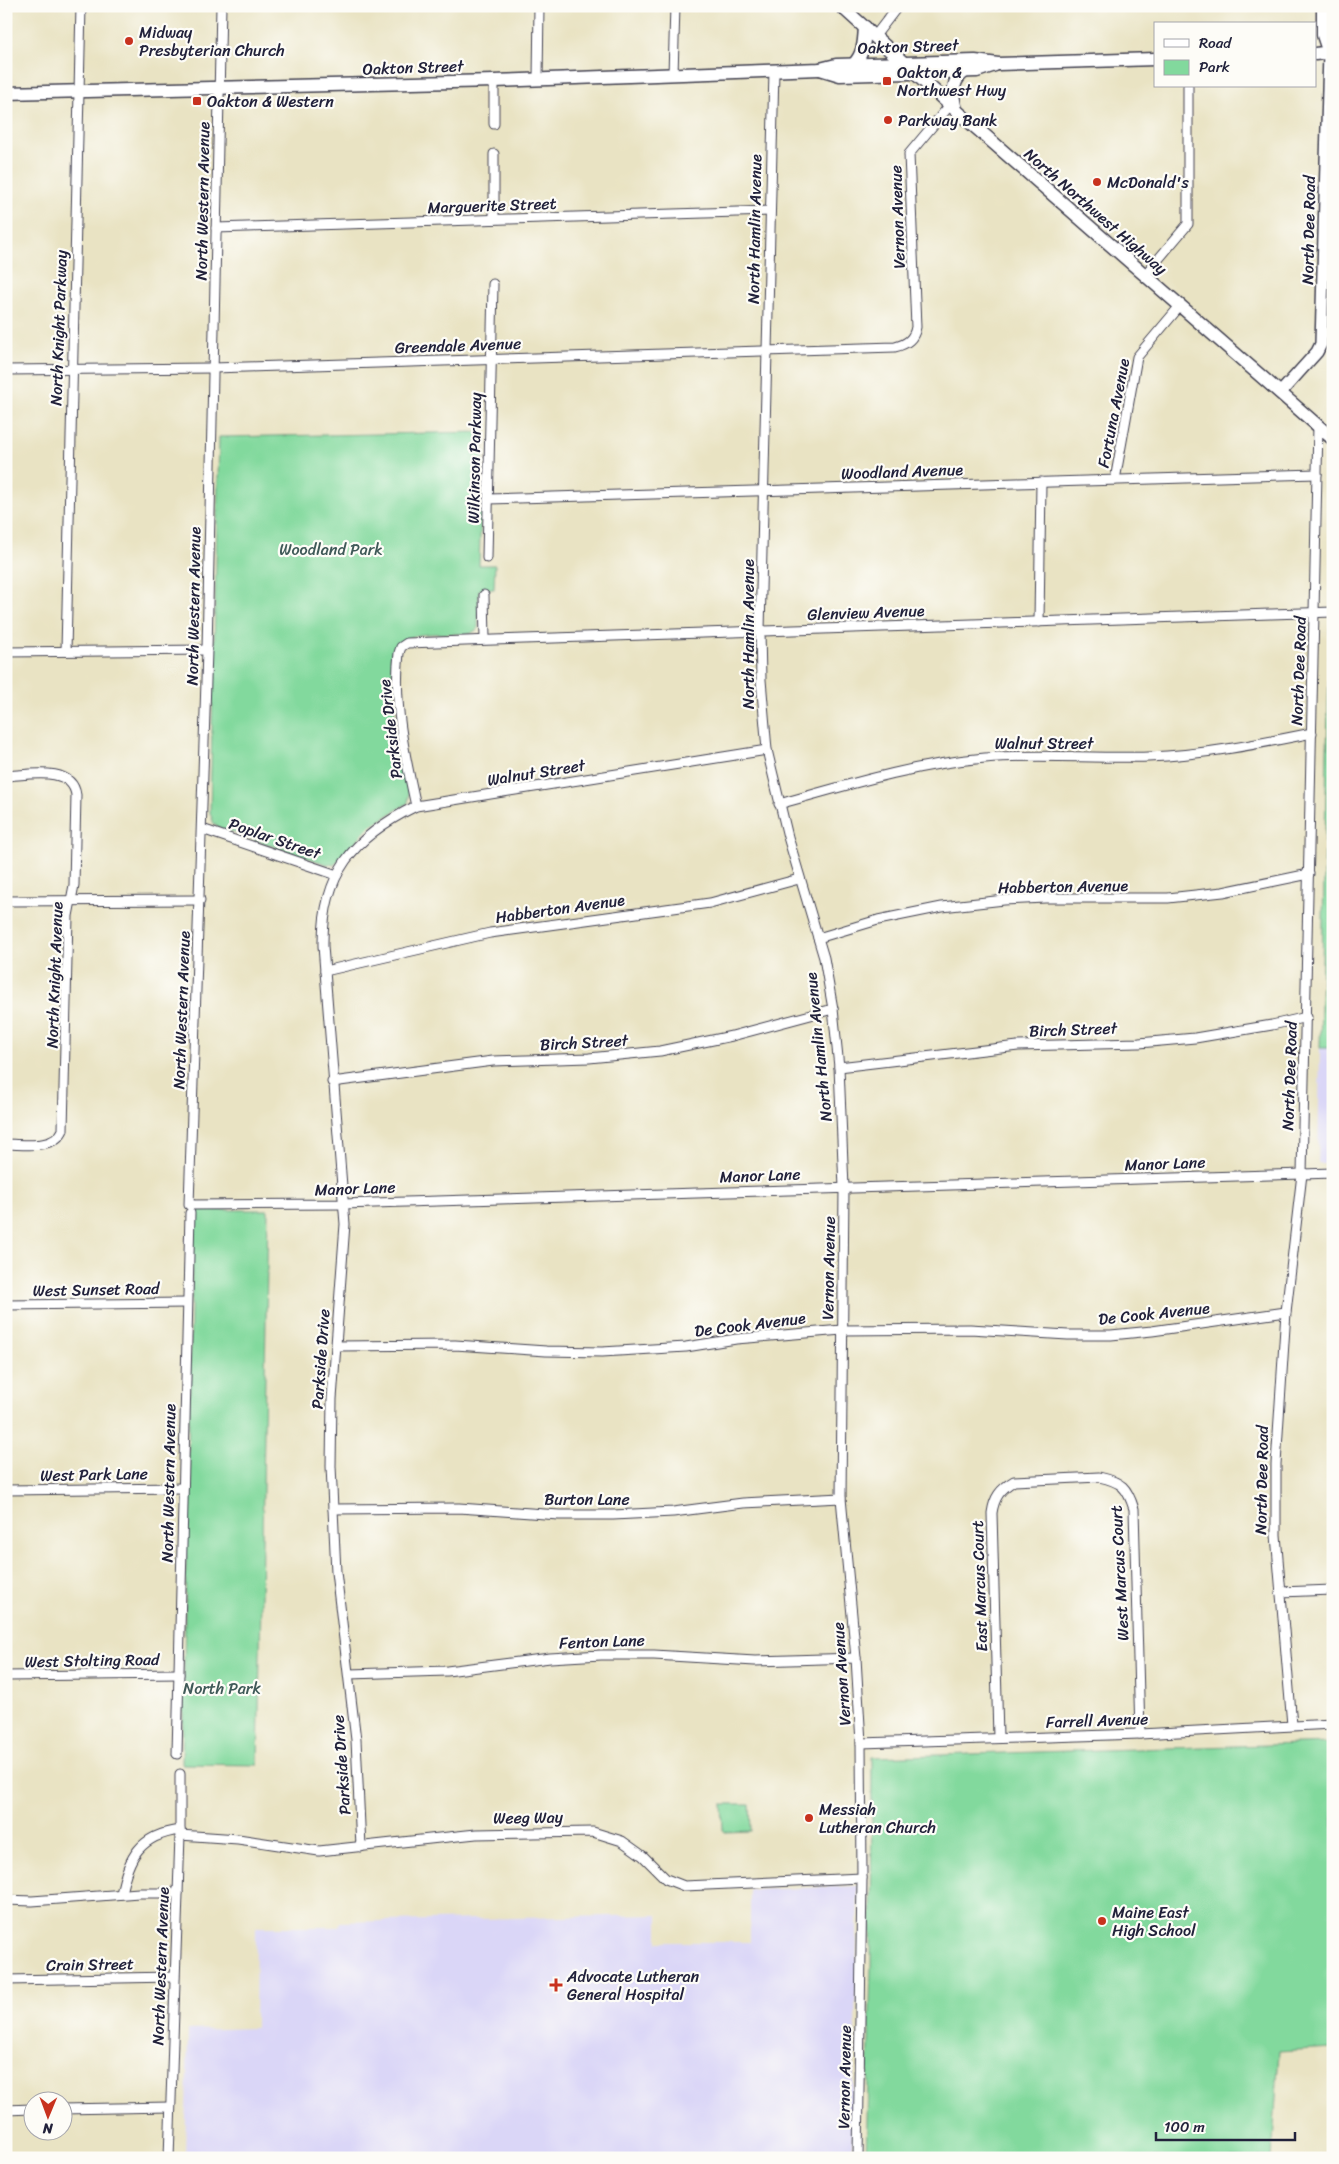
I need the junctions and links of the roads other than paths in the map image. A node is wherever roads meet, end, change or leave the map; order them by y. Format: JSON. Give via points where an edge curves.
{"nodes":[{"id":1,"x":81,"y":6,"type":"edge"},
{"id":2,"x":221,"y":6,"type":"edge"},
{"id":3,"x":539,"y":6,"type":"edge"},
{"id":4,"x":675,"y":6,"type":"edge"},
{"id":5,"x":841,"y":6,"type":"edge"},
{"id":6,"x":898,"y":6,"type":"edge"},
{"id":7,"x":1323,"y":6,"type":"edge"},
{"id":8,"x":870,"y":31,"type":"junction"},
{"id":9,"x":1332,"y":51,"type":"edge"},
{"id":10,"x":1316,"y":54,"type":"edge"},
{"id":11,"x":1154,"y":60,"type":"edge"},
{"id":12,"x":903,"y":63,"type":"junction"},
{"id":13,"x":854,"y":64,"type":"junction"},
{"id":14,"x":998,"y":64,"type":"junction"},
{"id":15,"x":820,"y":70,"type":"junction"},
{"id":16,"x":774,"y":71,"type":"junction"},
{"id":17,"x":966,"y":71,"type":"junction"},
{"id":18,"x":914,"y":73,"type":"junction"},
{"id":19,"x":673,"y":75,"type":"junction"},
{"id":20,"x":538,"y":79,"type":"junction"},
{"id":21,"x":494,"y":81,"type":"junction"},
{"id":22,"x":220,"y":88,"type":"junction"},
{"id":23,"x":1188,"y":88,"type":"edge"},
{"id":24,"x":80,"y":91,"type":"junction"},
{"id":25,"x":6,"y":93,"type":"edge"},
{"id":26,"x":952,"y":108,"type":"junction"},
{"id":27,"x":494,"y":124,"type":"dead end"},
{"id":28,"x":494,"y":154,"type":"dead end"},
{"id":29,"x":1329,"y":194,"type":"edge"},
{"id":30,"x":770,"y":212,"type":"junction"},
{"id":31,"x":494,"y":220,"type":"junction"},
{"id":32,"x":216,"y":228,"type":"junction"},
{"id":33,"x":1145,"y":275,"type":"junction"},
{"id":34,"x":493,"y":284,"type":"dead end"},
{"id":35,"x":1180,"y":306,"type":"junction"},
{"id":36,"x":1327,"y":334,"type":"edge"},
{"id":37,"x":910,"y":340,"type":"joint"},
{"id":38,"x":766,"y":350,"type":"junction"},
{"id":39,"x":492,"y":358,"type":"junction"},
{"id":40,"x":213,"y":368,"type":"junction"},
{"id":41,"x":71,"y":369,"type":"junction"},
{"id":42,"x":6,"y":370,"type":"edge"},
{"id":43,"x":1281,"y":392,"type":"junction"},
{"id":44,"x":1318,"y":426,"type":"junction"},
{"id":45,"x":1333,"y":438,"type":"edge"},
{"id":46,"x":1317,"y":474,"type":"junction"},
{"id":47,"x":1115,"y":480,"type":"junction"},
{"id":48,"x":1041,"y":482,"type":"junction"},
{"id":49,"x":764,"y":491,"type":"junction"},
{"id":50,"x":488,"y":499,"type":"junction"},
{"id":51,"x":487,"y":558,"type":"dead end"},
{"id":52,"x":484,"y":595,"type":"dead end"},
{"id":53,"x":1315,"y":612,"type":"junction"},
{"id":54,"x":1333,"y":612,"type":"edge"},
{"id":55,"x":1039,"y":622,"type":"junction"},
{"id":56,"x":760,"y":630,"type":"junction"},
{"id":57,"x":485,"y":639,"type":"junction"},
{"id":58,"x":402,"y":647,"type":"joint"},
{"id":59,"x":207,"y":650,"type":"junction"},
{"id":60,"x":66,"y":651,"type":"junction"},
{"id":61,"x":6,"y":652,"type":"edge"},
{"id":62,"x":1312,"y":733,"type":"junction"},
{"id":63,"x":767,"y":750,"type":"junction"},
{"id":64,"x":6,"y":776,"type":"edge"},
{"id":65,"x":779,"y":804,"type":"junction"},
{"id":66,"x":416,"y":806,"type":"junction"},
{"id":67,"x":202,"y":829,"type":"junction"},
{"id":68,"x":1309,"y":874,"type":"junction"},
{"id":69,"x":337,"y":875,"type":"junction"},
{"id":70,"x":799,"y":879,"type":"junction"},
{"id":71,"x":200,"y":900,"type":"junction"},
{"id":72,"x":6,"y":901,"type":"edge"},
{"id":73,"x":70,"y":901,"type":"junction"},
{"id":74,"x":818,"y":938,"type":"junction"},
{"id":75,"x":325,"y":971,"type":"junction"},
{"id":76,"x":833,"y":1009,"type":"junction"},
{"id":77,"x":1307,"y":1018,"type":"junction"},
{"id":78,"x":839,"y":1067,"type":"junction"},
{"id":79,"x":332,"y":1082,"type":"junction"},
{"id":80,"x":6,"y":1144,"type":"edge"},
{"id":81,"x":1333,"y":1173,"type":"edge"},
{"id":82,"x":1302,"y":1174,"type":"junction"},
{"id":83,"x":844,"y":1188,"type":"junction"},
{"id":84,"x":343,"y":1204,"type":"junction"},
{"id":85,"x":189,"y":1209,"type":"junction"},
{"id":86,"x":187,"y":1304,"type":"junction"},
{"id":87,"x":6,"y":1306,"type":"edge"},
{"id":88,"x":1286,"y":1312,"type":"junction"},
{"id":89,"x":842,"y":1330,"type":"junction"},
{"id":90,"x":336,"y":1346,"type":"junction"},
{"id":91,"x":1051,"y":1478,"type":"joint"},
{"id":92,"x":183,"y":1488,"type":"junction"},
{"id":93,"x":6,"y":1490,"type":"edge"},
{"id":94,"x":841,"y":1498,"type":"junction"},
{"id":95,"x":333,"y":1509,"type":"junction"},
{"id":96,"x":1333,"y":1590,"type":"edge"},
{"id":97,"x":1280,"y":1592,"type":"junction"},
{"id":98,"x":856,"y":1658,"type":"junction"},
{"id":99,"x":179,"y":1674,"type":"junction"},
{"id":100,"x":349,"y":1674,"type":"junction"},
{"id":101,"x":6,"y":1676,"type":"edge"},
{"id":102,"x":1333,"y":1724,"type":"edge"},
{"id":103,"x":1292,"y":1725,"type":"junction"},
{"id":104,"x":1140,"y":1734,"type":"junction"},
{"id":105,"x":998,"y":1737,"type":"junction"},
{"id":106,"x":861,"y":1743,"type":"junction"},
{"id":107,"x":177,"y":1754,"type":"dead end"},
{"id":108,"x":180,"y":1774,"type":"dead end"},
{"id":109,"x":180,"y":1832,"type":"junction"},
{"id":110,"x":361,"y":1847,"type":"junction"},
{"id":111,"x":862,"y":1878,"type":"junction"},
{"id":112,"x":178,"y":1893,"type":"junction"},
{"id":113,"x":121,"y":1894,"type":"junction"},
{"id":114,"x":6,"y":1900,"type":"edge"},
{"id":115,"x":174,"y":1978,"type":"junction"},
{"id":116,"x":6,"y":1980,"type":"edge"},
{"id":117,"x":170,"y":2107,"type":"junction"},
{"id":118,"x":22,"y":2109,"type":"edge"},
{"id":119,"x":72,"y":2109,"type":"edge"},
{"id":120,"x":6,"y":2110,"type":"edge"},
{"id":121,"x":169,"y":2158,"type":"edge"},
{"id":122,"x":858,"y":2158,"type":"edge"}],
"edges":[{"from":1,"to":24,"type":"street","name":"North Knight Parkway"},
{"from":2,"to":22,"type":"street","name":"North Western Avenue"},
{"from":3,"to":20,"type":"street"},
{"from":4,"to":19,"type":"street"},
{"from":5,"to":8,"type":"main road","name":"North Northwest Highway"},
{"from":6,"to":8,"type":"street"},
{"from":7,"to":9,"type":"main road","name":"North Dee Road","via":[[1323,35]]},
{"from":8,"to":12,"type":"main road","name":"North Northwest Highway"},
{"from":8,"to":13,"type":"main road","via":[[861,57]]},
{"from":9,"to":10,"type":"main road"},
{"from":9,"to":29,"type":"street","name":"North Dee Road"},
{"from":11,"to":14,"type":"main road","name":"Oakton Street"},
{"from":12,"to":13,"type":"main road","name":"Oakton Street"},
{"from":12,"to":14,"type":"main road","name":"Oakton Street","via":[[976,60]]},
{"from":12,"to":18,"type":"main road","name":"North Northwest Highway"},
{"from":13,"to":15,"type":"main road","name":"Oakton Street"},
{"from":14,"to":17,"type":"main road","name":"Oakton Street"},
{"from":15,"to":16,"type":"main road","name":"Oakton Street"},
{"from":15,"to":18,"type":"main road","name":"Oakton Street","via":[[840,75]]},
{"from":16,"to":19,"type":"main road","name":"Oakton Street"},
{"from":16,"to":30,"type":"street","name":"North Hamlin Avenue"},
{"from":17,"to":18,"type":"main road","name":"Oakton Street"},
{"from":17,"to":26,"type":"main road","via":[[960,74],[955,84]]},
{"from":18,"to":26,"type":"main road","name":"North Northwest Highway"},
{"from":19,"to":20,"type":"main road","name":"Oakton Street"},
{"from":20,"to":21,"type":"main road","name":"Oakton Street"},
{"from":21,"to":22,"type":"main road","name":"Oakton Street"},
{"from":21,"to":27,"type":"street"},
{"from":22,"to":24,"type":"main road","name":"Oakton Street"},
{"from":22,"to":32,"type":"street","name":"North Western Avenue"},
{"from":23,"to":33,"type":"street","via":[[1188,224]]},
{"from":24,"to":25,"type":"main road","name":"Oakton Street"},
{"from":24,"to":41,"type":"street","name":"North Knight Parkway"},
{"from":26,"to":33,"type":"main road","name":"North Northwest Highway"},
{"from":26,"to":37,"type":"street","name":"Vernon Avenue","via":[[909,154],[916,327]]},
{"from":28,"to":31,"type":"street"},
{"from":29,"to":36,"type":"street","name":"North Dee Road"},
{"from":30,"to":31,"type":"street","name":"Marguerite Street"},
{"from":30,"to":38,"type":"street","name":"North Hamlin Avenue"},
{"from":31,"to":32,"type":"street","name":"Marguerite Street"},
{"from":32,"to":40,"type":"street","name":"North Western Avenue"},
{"from":33,"to":35,"type":"main road","name":"North Northwest Highway"},
{"from":34,"to":39,"type":"street","name":"Wilkinson Parkway"},
{"from":35,"to":43,"type":"main road","name":"North Northwest Highway"},
{"from":35,"to":47,"type":"street","name":"Fortuna Avenue","via":[[1136,357]]},
{"from":36,"to":43,"type":"street","name":"North Dee Road","via":[[1317,352]]},
{"from":37,"to":38,"type":"street","name":"Greendale Avenue","via":[[895,347]]},
{"from":38,"to":39,"type":"street","name":"Greendale Avenue"},
{"from":38,"to":49,"type":"street","name":"North Hamlin Avenue"},
{"from":39,"to":40,"type":"street","name":"Greendale Avenue"},
{"from":39,"to":50,"type":"street","name":"Wilkinson Parkway"},
{"from":40,"to":41,"type":"street","name":"Greendale Avenue"},
{"from":40,"to":59,"type":"street","name":"North Western Avenue"},
{"from":41,"to":42,"type":"street","name":"Greendale Avenue"},
{"from":41,"to":60,"type":"street","name":"North Knight Parkway"},
{"from":43,"to":44,"type":"main road","name":"North Northwest Highway"},
{"from":44,"to":45,"type":"main road","name":"North Northwest Highway"},
{"from":44,"to":46,"type":"street","name":"North Dee Road"},
{"from":46,"to":47,"type":"street","name":"Woodland Avenue"},
{"from":46,"to":53,"type":"street","name":"North Dee Road"},
{"from":47,"to":48,"type":"street","name":"Woodland Avenue"},
{"from":48,"to":49,"type":"street","name":"Woodland Avenue"},
{"from":48,"to":55,"type":"street"},
{"from":49,"to":50,"type":"street","name":"Woodland Avenue"},
{"from":49,"to":56,"type":"street","name":"North Hamlin Avenue"},
{"from":50,"to":51,"type":"street","name":"Wilkinson Parkway"},
{"from":52,"to":57,"type":"street"},
{"from":53,"to":54,"type":"street","name":"Glenview Avenue"},
{"from":53,"to":55,"type":"street","name":"Glenview Avenue"},
{"from":53,"to":62,"type":"street","name":"North Dee Road"},
{"from":55,"to":56,"type":"street","name":"Glenview Avenue"},
{"from":56,"to":57,"type":"street","name":"Glenview Avenue"},
{"from":56,"to":63,"type":"street","name":"North Hamlin Avenue"},
{"from":57,"to":58,"type":"street","name":"Glenview Avenue","via":[[416,642]]},
{"from":58,"to":66,"type":"street","name":"Parkside Drive","via":[[398,661],[398,697],[404,749]]},
{"from":59,"to":60,"type":"street"},
{"from":59,"to":67,"type":"street","name":"North Western Avenue"},
{"from":60,"to":61,"type":"street"},
{"from":62,"to":65,"type":"street","name":"Walnut Street","via":[[1176,756],[1013,756],[957,762],[899,772]]},
{"from":62,"to":68,"type":"street","name":"North Dee Road"},
{"from":63,"to":65,"type":"street","name":"North Hamlin Avenue"},
{"from":63,"to":66,"type":"street","name":"Walnut Street"},
{"from":64,"to":73,"type":"street","name":"North Knight Avenue","via":[[54,775],[72,781],[76,795],[74,885]]},
{"from":65,"to":70,"type":"street","name":"North Hamlin Avenue"},
{"from":66,"to":69,"type":"street","name":"Walnut Street","via":[[374,831],[351,854]]},
{"from":67,"to":69,"type":"street","name":"Poplar Street"},
{"from":67,"to":71,"type":"street","name":"North Western Avenue"},
{"from":68,"to":74,"type":"street","name":"Habberton Avenue","via":[[1223,892],[1168,898],[1036,899],[942,906]]},
{"from":68,"to":77,"type":"street","name":"North Dee Road"},
{"from":69,"to":75,"type":"street","name":"Parkside Drive","via":[[329,893],[324,919]]},
{"from":70,"to":74,"type":"street","name":"North Hamlin Avenue"},
{"from":70,"to":75,"type":"street","name":"Habberton Avenue","via":[[710,903],[490,933]]},
{"from":71,"to":73,"type":"street"},
{"from":71,"to":85,"type":"street","name":"North Western Avenue"},
{"from":72,"to":73,"type":"street"},
{"from":73,"to":80,"type":"street","name":"North Knight Avenue","via":[[64,1124],[61,1135],[46,1144]]},
{"from":74,"to":76,"type":"street","name":"North Hamlin Avenue"},
{"from":75,"to":79,"type":"street","name":"Parkside Drive"},
{"from":76,"to":78,"type":"street","name":"North Hamlin Avenue"},
{"from":76,"to":79,"type":"street","name":"Birch Street","via":[[660,1051],[588,1058],[493,1061]]},
{"from":77,"to":78,"type":"street","name":"Birch Street","via":[[1195,1038],[1018,1046]]},
{"from":77,"to":82,"type":"street","name":"North Dee Road"},
{"from":78,"to":83,"type":"street","name":"North Hamlin Avenue"},
{"from":79,"to":84,"type":"street","name":"Parkside Drive"},
{"from":81,"to":82,"type":"street","name":"Manor Lane"},
{"from":82,"to":83,"type":"street","name":"Manor Lane"},
{"from":82,"to":88,"type":"street","name":"North Dee Road"},
{"from":83,"to":84,"type":"street","name":"Manor Lane"},
{"from":83,"to":89,"type":"street","name":"Vernon Avenue"},
{"from":84,"to":85,"type":"street","name":"Manor Lane"},
{"from":84,"to":90,"type":"street","name":"Parkside Drive","via":[[345,1237]]},
{"from":85,"to":86,"type":"street","name":"North Western Avenue"},
{"from":86,"to":87,"type":"street","name":"West Sunset Road"},
{"from":86,"to":92,"type":"street","name":"North Western Avenue"},
{"from":88,"to":89,"type":"street","name":"De Cook Avenue","via":[[1111,1334],[1068,1335],[970,1329]]},
{"from":88,"to":97,"type":"street","name":"North Dee Road","via":[[1276,1464]]},
{"from":89,"to":90,"type":"street","name":"De Cook Avenue","via":[[736,1339],[686,1347],[602,1352],[546,1352],[454,1345]]},
{"from":89,"to":94,"type":"street","name":"Vernon Avenue"},
{"from":90,"to":95,"type":"street","name":"Parkside Drive","via":[[331,1436]]},
{"from":91,"to":104,"type":"street","name":"West Marcus Court","via":[[1099,1477],[1112,1480],[1129,1493],[1134,1510]]},
{"from":91,"to":105,"type":"street","name":"East Marcus Court","via":[[1014,1481],[1005,1486],[993,1501]]},
{"from":92,"to":93,"type":"street","name":"West Park Lane"},
{"from":92,"to":99,"type":"street","name":"North Western Avenue"},
{"from":94,"to":95,"type":"street","name":"Burton Lane","via":[[613,1515],[459,1508]]},
{"from":94,"to":98,"type":"street","name":"Vernon Avenue"},
{"from":95,"to":100,"type":"street","name":"Parkside Drive","via":[[336,1572]]},
{"from":96,"to":97,"type":"street"},
{"from":97,"to":103,"type":"street","name":"North Dee Road"},
{"from":98,"to":100,"type":"street","name":"Fenton Lane","via":[[755,1661],[601,1655],[448,1671]]},
{"from":98,"to":106,"type":"street","name":"Vernon Avenue"},
{"from":99,"to":101,"type":"street","name":"West Stolting Road"},
{"from":99,"to":107,"type":"street","name":"North Western Avenue"},
{"from":100,"to":110,"type":"street","name":"Parkside Drive"},
{"from":102,"to":103,"type":"street","name":"Farrell Avenue"},
{"from":103,"to":104,"type":"street","name":"Farrell Avenue"},
{"from":104,"to":105,"type":"street","name":"Farrell Avenue"},
{"from":105,"to":106,"type":"street","name":"Farrell Avenue"},
{"from":106,"to":111,"type":"street","name":"Vernon Avenue"},
{"from":108,"to":109,"type":"street","name":"North Western Avenue"},
{"from":109,"to":110,"type":"street","name":"Weeg Way","via":[[319,1850]]},
{"from":109,"to":112,"type":"street","name":"North Western Avenue"},
{"from":109,"to":113,"type":"street","name":"Weeg Way","via":[[157,1835],[146,1842],[126,1869]]},
{"from":110,"to":111,"type":"street","name":"Weeg Way","via":[[476,1834],[593,1832],[622,1841],[666,1879],[684,1886]]},
{"from":111,"to":122,"type":"street","name":"Vernon Avenue"},
{"from":112,"to":113,"type":"street"},
{"from":112,"to":115,"type":"street","name":"North Western Avenue"},
{"from":113,"to":114,"type":"street"},
{"from":115,"to":116,"type":"street","name":"Crain Street"},
{"from":115,"to":117,"type":"street","name":"North Western Avenue"},
{"from":117,"to":119,"type":"street"},
{"from":117,"to":121,"type":"street","name":"North Western Avenue"},
{"from":118,"to":120,"type":"street"}]}
